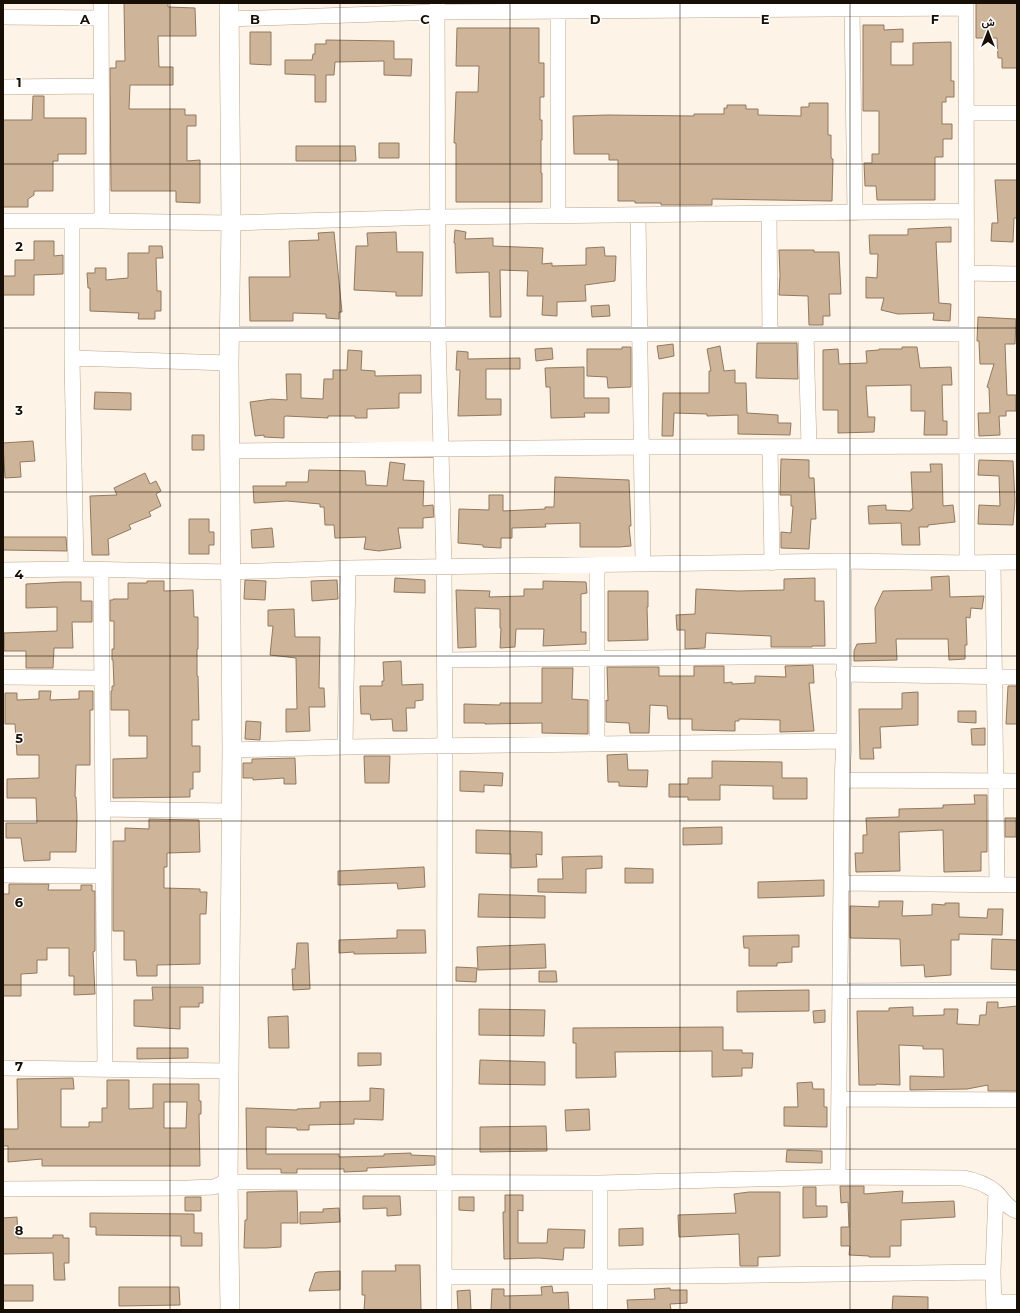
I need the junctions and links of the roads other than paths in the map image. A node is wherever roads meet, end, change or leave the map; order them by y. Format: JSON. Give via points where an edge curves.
{"nodes":[{"id":1,"x":101,"y":3,"type":"edge"},
{"id":2,"x":800,"y":6,"type":"edge"},
{"id":3,"x":966,"y":6,"type":"edge"},
{"id":4,"x":607,"y":7,"type":"edge"},
{"id":5,"x":437,"y":8,"type":"edge"},
{"id":6,"x":852,"y":9,"type":"junction"},
{"id":7,"x":229,"y":11,"type":"edge"},
{"id":8,"x":558,"y":11,"type":"junction"},
{"id":9,"x":3,"y":17,"type":"edge"},
{"id":10,"x":101,"y":18,"type":"junction"},
{"id":11,"x":101,"y":86,"type":"junction"},
{"id":12,"x":3,"y":87,"type":"edge"},
{"id":13,"x":966,"y":113,"type":"junction"},
{"id":14,"x":1017,"y":113,"type":"edge"},
{"id":15,"x":966,"y":212,"type":"junction"},
{"id":16,"x":855,"y":213,"type":"junction"},
{"id":17,"x":769,"y":214,"type":"junction"},
{"id":18,"x":638,"y":215,"type":"junction"},
{"id":19,"x":558,"y":216,"type":"junction"},
{"id":20,"x":438,"y":217,"type":"junction"},
{"id":21,"x":102,"y":220,"type":"junction"},
{"id":22,"x":3,"y":221,"type":"edge"},
{"id":23,"x":72,"y":221,"type":"junction"},
{"id":24,"x":231,"y":223,"type":"junction"},
{"id":25,"x":966,"y":274,"type":"junction"},
{"id":26,"x":1017,"y":274,"type":"edge"},
{"id":27,"x":229,"y":334,"type":"junction"},
{"id":28,"x":438,"y":334,"type":"junction"},
{"id":29,"x":640,"y":334,"type":"junction"},
{"id":30,"x":770,"y":334,"type":"junction"},
{"id":31,"x":806,"y":334,"type":"junction"},
{"id":32,"x":966,"y":334,"type":"junction"},
{"id":33,"x":72,"y":358,"type":"junction"},
{"id":34,"x":229,"y":363,"type":"junction"},
{"id":35,"x":809,"y":446,"type":"junction"},
{"id":36,"x":966,"y":446,"type":"junction"},
{"id":37,"x":1017,"y":446,"type":"edge"},
{"id":38,"x":641,"y":447,"type":"junction"},
{"id":39,"x":770,"y":447,"type":"junction"},
{"id":40,"x":441,"y":450,"type":"junction"},
{"id":41,"x":230,"y":451,"type":"junction"},
{"id":42,"x":844,"y":561,"type":"junction"},
{"id":43,"x":1017,"y":562,"type":"edge"},
{"id":44,"x":772,"y":563,"type":"junction"},
{"id":45,"x":967,"y":563,"type":"junction"},
{"id":46,"x":993,"y":563,"type":"junction"},
{"id":47,"x":643,"y":564,"type":"junction"},
{"id":48,"x":597,"y":565,"type":"junction"},
{"id":49,"x":444,"y":567,"type":"junction"},
{"id":50,"x":348,"y":568,"type":"junction"},
{"id":51,"x":76,"y":569,"type":"junction"},
{"id":52,"x":3,"y":570,"type":"edge"},
{"id":53,"x":101,"y":570,"type":"junction"},
{"id":54,"x":230,"y":572,"type":"junction"},
{"id":55,"x":843,"y":656,"type":"junction"},
{"id":56,"x":596,"y":659,"type":"junction"},
{"id":57,"x":444,"y":660,"type":"junction"},
{"id":58,"x":843,"y":674,"type":"junction"},
{"id":59,"x":3,"y":677,"type":"edge"},
{"id":60,"x":995,"y":677,"type":"junction"},
{"id":61,"x":1017,"y":677,"type":"edge"},
{"id":62,"x":102,"y":678,"type":"junction"},
{"id":63,"x":844,"y":741,"type":"junction"},
{"id":64,"x":597,"y":744,"type":"junction"},
{"id":65,"x":445,"y":746,"type":"junction"},
{"id":66,"x":346,"y":747,"type":"junction"},
{"id":67,"x":232,"y":750,"type":"junction"},
{"id":68,"x":842,"y":780,"type":"junction"},
{"id":69,"x":997,"y":781,"type":"junction"},
{"id":70,"x":1017,"y":781,"type":"edge"},
{"id":71,"x":103,"y":809,"type":"junction"},
{"id":72,"x":231,"y":811,"type":"junction"},
{"id":73,"x":3,"y":875,"type":"edge"},
{"id":74,"x":103,"y":876,"type":"junction"},
{"id":75,"x":841,"y":883,"type":"junction"},
{"id":76,"x":997,"y":885,"type":"junction"},
{"id":77,"x":1017,"y":885,"type":"edge"},
{"id":78,"x":1017,"y":990,"type":"edge"},
{"id":79,"x":840,"y":991,"type":"junction"},
{"id":80,"x":3,"y":1068,"type":"edge"},
{"id":81,"x":105,"y":1070,"type":"junction"},
{"id":82,"x":230,"y":1071,"type":"junction"},
{"id":83,"x":838,"y":1100,"type":"junction"},
{"id":84,"x":1017,"y":1100,"type":"edge"},
{"id":85,"x":838,"y":1177,"type":"junction"},
{"id":86,"x":228,"y":1182,"type":"junction"},
{"id":87,"x":444,"y":1182,"type":"junction"},
{"id":88,"x":600,"y":1183,"type":"junction"},
{"id":89,"x":3,"y":1189,"type":"edge"},
{"id":90,"x":996,"y":1192,"type":"junction"},
{"id":91,"x":1017,"y":1211,"type":"edge"},
{"id":92,"x":993,"y":1272,"type":"junction"},
{"id":93,"x":445,"y":1277,"type":"junction"},
{"id":94,"x":599,"y":1277,"type":"junction"},
{"id":95,"x":1017,"y":1302,"type":"edge"},
{"id":96,"x":994,"y":1306,"type":"edge"},
{"id":97,"x":230,"y":1310,"type":"edge"},
{"id":98,"x":444,"y":1310,"type":"edge"},
{"id":99,"x":600,"y":1310,"type":"edge"}],
"edges":[{"from":1,"to":10,"type":"street"},
{"from":2,"to":4,"type":"street"},
{"from":2,"to":6,"type":"street"},
{"from":3,"to":6,"type":"street"},
{"from":3,"to":13,"type":"street"},
{"from":4,"to":8,"type":"street"},
{"from":5,"to":7,"type":"street"},
{"from":5,"to":8,"type":"street"},
{"from":5,"to":20,"type":"street"},
{"from":6,"to":16,"type":"street"},
{"from":7,"to":24,"type":"street"},
{"from":8,"to":19,"type":"street"},
{"from":9,"to":10,"type":"street"},
{"from":10,"to":11,"type":"street"},
{"from":11,"to":12,"type":"street"},
{"from":11,"to":21,"type":"street"},
{"from":13,"to":14,"type":"street"},
{"from":13,"to":15,"type":"street"},
{"from":15,"to":16,"type":"street"},
{"from":15,"to":25,"type":"street"},
{"from":16,"to":17,"type":"street"},
{"from":17,"to":18,"type":"street"},
{"from":17,"to":30,"type":"street"},
{"from":18,"to":19,"type":"street"},
{"from":18,"to":29,"type":"street"},
{"from":19,"to":20,"type":"street"},
{"from":20,"to":24,"type":"street"},
{"from":20,"to":28,"type":"street"},
{"from":21,"to":23,"type":"street"},
{"from":21,"to":24,"type":"street"},
{"from":22,"to":23,"type":"street"},
{"from":23,"to":33,"type":"street"},
{"from":24,"to":27,"type":"street"},
{"from":25,"to":26,"type":"street"},
{"from":25,"to":32,"type":"street"},
{"from":27,"to":28,"type":"street"},
{"from":27,"to":34,"type":"street"},
{"from":28,"to":29,"type":"street"},
{"from":28,"to":40,"type":"street"},
{"from":29,"to":30,"type":"street"},
{"from":29,"to":38,"type":"street"},
{"from":30,"to":31,"type":"street"},
{"from":31,"to":32,"type":"street"},
{"from":31,"to":35,"type":"street"},
{"from":32,"to":36,"type":"street"},
{"from":33,"to":34,"type":"street"},
{"from":33,"to":51,"type":"street"},
{"from":34,"to":41,"type":"street"},
{"from":35,"to":36,"type":"street"},
{"from":35,"to":39,"type":"street"},
{"from":36,"to":37,"type":"street"},
{"from":36,"to":45,"type":"street"},
{"from":38,"to":39,"type":"street"},
{"from":38,"to":40,"type":"street"},
{"from":38,"to":47,"type":"street"},
{"from":39,"to":44,"type":"street"},
{"from":40,"to":41,"type":"street"},
{"from":40,"to":49,"type":"street"},
{"from":41,"to":54,"type":"street"},
{"from":42,"to":44,"type":"street"},
{"from":42,"to":45,"type":"street"},
{"from":42,"to":55,"type":"street"},
{"from":43,"to":46,"type":"street"},
{"from":44,"to":47,"type":"street"},
{"from":45,"to":46,"type":"street"},
{"from":46,"to":60,"type":"street"},
{"from":47,"to":48,"type":"street"},
{"from":48,"to":49,"type":"street"},
{"from":48,"to":56,"type":"street"},
{"from":49,"to":50,"type":"street"},
{"from":49,"to":57,"type":"street"},
{"from":50,"to":54,"type":"street"},
{"from":50,"to":66,"type":"street"},
{"from":51,"to":52,"type":"street"},
{"from":51,"to":53,"type":"street"},
{"from":53,"to":54,"type":"street"},
{"from":53,"to":62,"type":"street"},
{"from":54,"to":67,"type":"street"},
{"from":55,"to":56,"type":"street"},
{"from":55,"to":58,"type":"street"},
{"from":56,"to":57,"type":"street"},
{"from":56,"to":64,"type":"street"},
{"from":57,"to":65,"type":"street"},
{"from":58,"to":60,"type":"street"},
{"from":58,"to":63,"type":"street"},
{"from":59,"to":62,"type":"street"},
{"from":60,"to":61,"type":"street"},
{"from":60,"to":69,"type":"street"},
{"from":62,"to":71,"type":"street"},
{"from":63,"to":64,"type":"street"},
{"from":63,"to":68,"type":"street"},
{"from":64,"to":65,"type":"street"},
{"from":65,"to":66,"type":"street"},
{"from":65,"to":87,"type":"street"},
{"from":66,"to":67,"type":"street"},
{"from":67,"to":72,"type":"street"},
{"from":68,"to":69,"type":"street"},
{"from":68,"to":75,"type":"street"},
{"from":69,"to":70,"type":"street"},
{"from":69,"to":76,"type":"street"},
{"from":71,"to":72,"type":"street"},
{"from":71,"to":74,"type":"street"},
{"from":72,"to":82,"type":"street"},
{"from":73,"to":74,"type":"street"},
{"from":74,"to":81,"type":"street"},
{"from":75,"to":76,"type":"street"},
{"from":75,"to":79,"type":"street"},
{"from":76,"to":77,"type":"street"},
{"from":78,"to":79,"type":"street"},
{"from":79,"to":83,"type":"street"},
{"from":80,"to":81,"type":"street"},
{"from":81,"to":82,"type":"street"},
{"from":82,"to":86,"type":"street"},
{"from":83,"to":84,"type":"street"},
{"from":83,"to":85,"type":"street"},
{"from":85,"to":88,"type":"street"},
{"from":85,"to":90,"type":"street","via":[[963,1178],[975,1180]]},
{"from":86,"to":87,"type":"street"},
{"from":86,"to":89,"type":"street","via":[[214,1187],[188,1188]]},
{"from":86,"to":97,"type":"street"},
{"from":87,"to":88,"type":"street"},
{"from":87,"to":93,"type":"street"},
{"from":88,"to":94,"type":"street"},
{"from":90,"to":91,"type":"street","via":[[1012,1210]]},
{"from":90,"to":92,"type":"street"},
{"from":92,"to":94,"type":"street"},
{"from":92,"to":96,"type":"street"},
{"from":93,"to":94,"type":"street"},
{"from":93,"to":98,"type":"street"},
{"from":94,"to":99,"type":"street"},
{"from":95,"to":96,"type":"street"}]}
